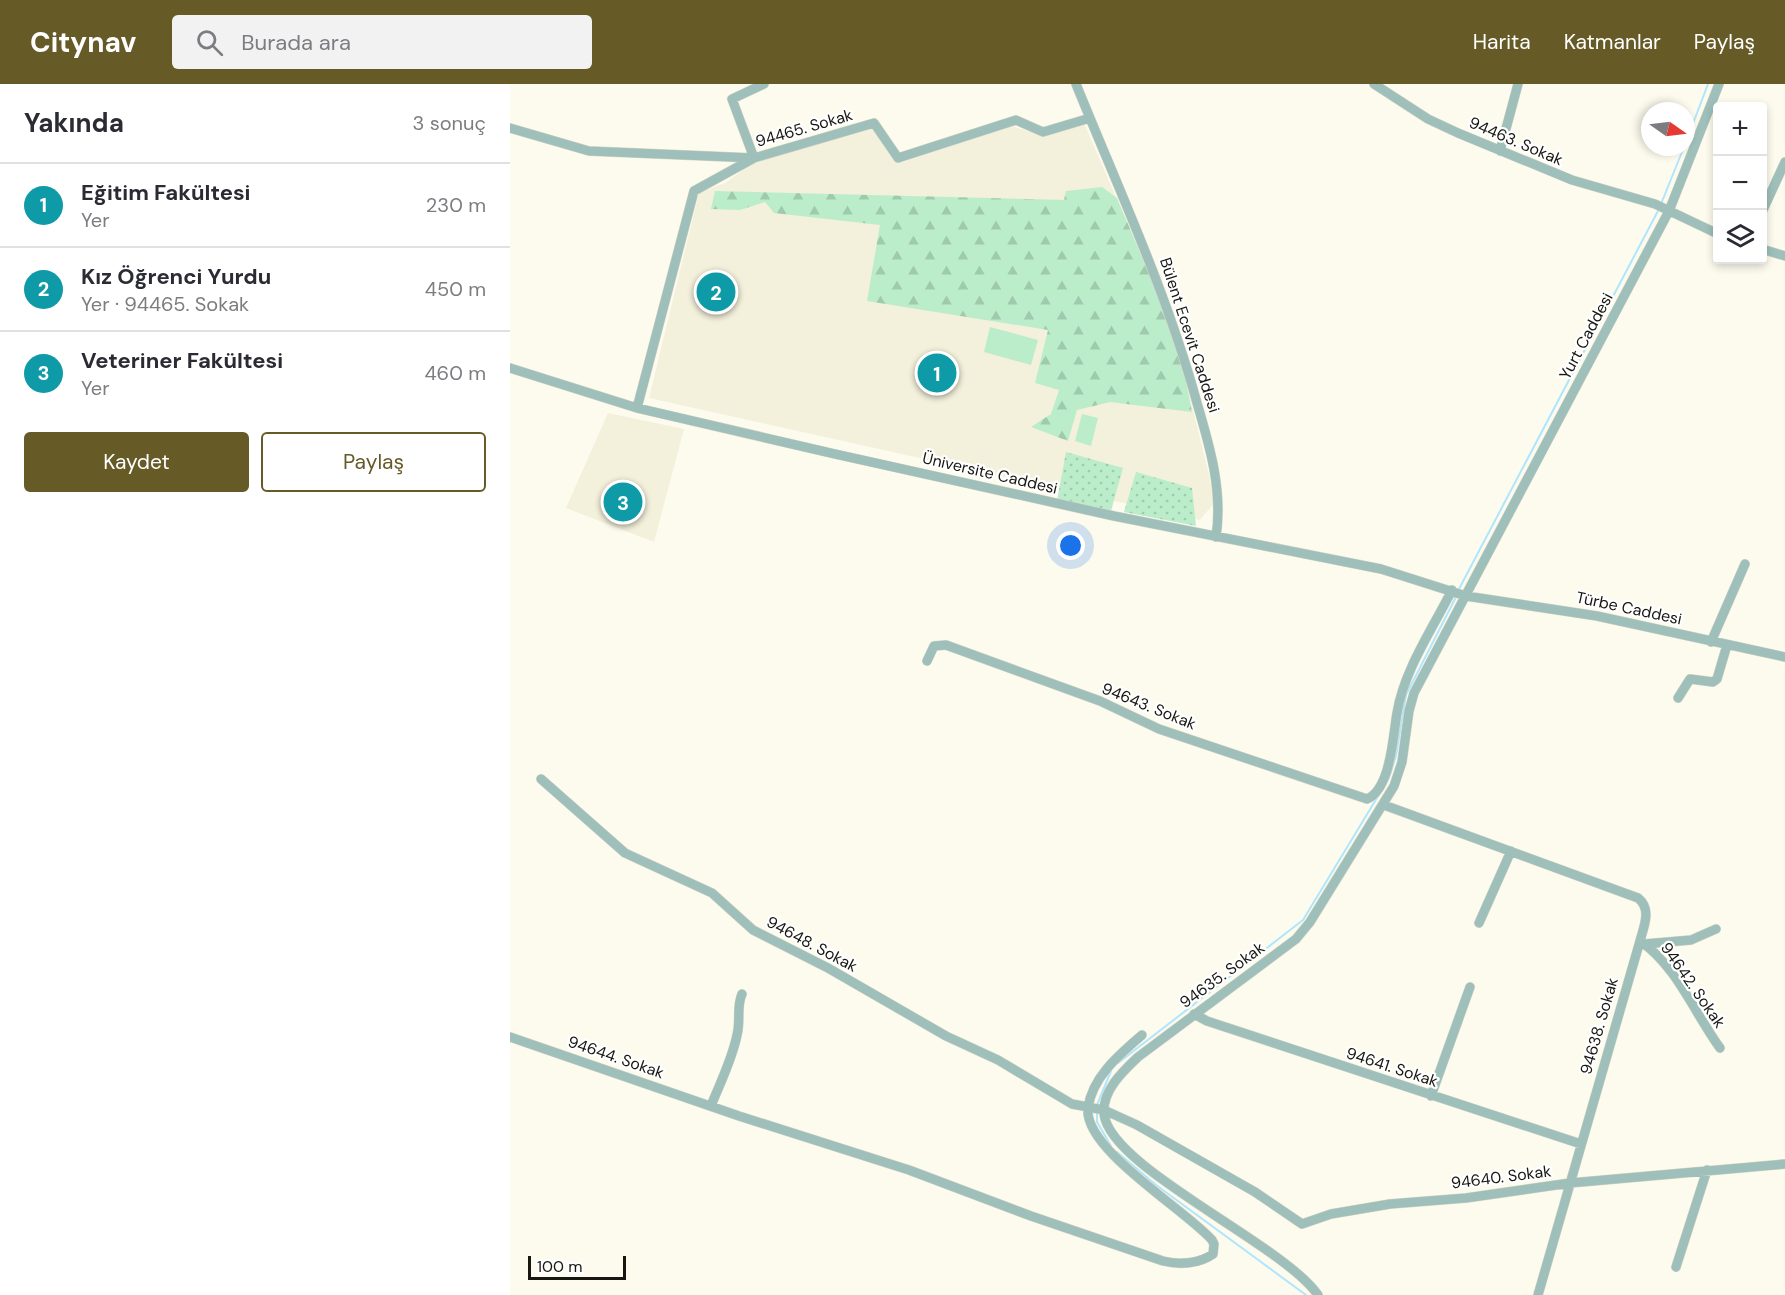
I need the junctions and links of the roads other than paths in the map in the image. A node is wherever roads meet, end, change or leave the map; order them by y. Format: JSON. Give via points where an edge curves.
{"nodes":[{"id":1,"x":764,"y":84,"type":"edge"},
{"id":2,"x":1076,"y":84,"type":"edge"},
{"id":3,"x":1374,"y":84,"type":"edge"},
{"id":4,"x":1518,"y":84,"type":"edge"},
{"id":5,"x":1719,"y":84,"type":"edge"},
{"id":6,"x":1090,"y":118,"type":"junction"},
{"id":7,"x":510,"y":128,"type":"edge"},
{"id":8,"x":1500,"y":152,"type":"junction"},
{"id":9,"x":754,"y":158,"type":"junction"},
{"id":10,"x":1785,"y":162,"type":"edge"},
{"id":11,"x":1763,"y":210,"type":"edge"},
{"id":12,"x":1669,"y":211,"type":"junction"},
{"id":13,"x":1713,"y":232,"type":"edge"},
{"id":14,"x":1767,"y":251,"type":"edge"},
{"id":15,"x":1785,"y":256,"type":"edge"},
{"id":16,"x":510,"y":368,"type":"edge"},
{"id":17,"x":637,"y":408,"type":"junction"},
{"id":18,"x":1216,"y":537,"type":"junction"},
{"id":19,"x":1745,"y":564,"type":"dead end"},
{"id":20,"x":1452,"y":590,"type":"junction"},
{"id":21,"x":1466,"y":596,"type":"junction"},
{"id":22,"x":1711,"y":642,"type":"junction"},
{"id":23,"x":1727,"y":645,"type":"junction"},
{"id":24,"x":1785,"y":657,"type":"edge"},
{"id":25,"x":927,"y":661,"type":"dead end"},
{"id":26,"x":1678,"y":698,"type":"dead end"},
{"id":27,"x":541,"y":779,"type":"dead end"},
{"id":28,"x":1384,"y":805,"type":"junction"},
{"id":29,"x":1510,"y":851,"type":"junction"},
{"id":30,"x":1479,"y":923,"type":"dead end"},
{"id":31,"x":1716,"y":928,"type":"dead end"},
{"id":32,"x":1642,"y":942,"type":"junction"},
{"id":33,"x":1470,"y":987,"type":"dead end"},
{"id":34,"x":742,"y":993,"type":"dead end"},
{"id":35,"x":1194,"y":1014,"type":"junction"},
{"id":36,"x":1142,"y":1035,"type":"dead end"},
{"id":37,"x":510,"y":1037,"type":"edge"},
{"id":38,"x":1720,"y":1048,"type":"dead end"},
{"id":39,"x":1431,"y":1096,"type":"junction"},
{"id":40,"x":711,"y":1106,"type":"junction"},
{"id":41,"x":1088,"y":1109,"type":"junction"},
{"id":42,"x":1104,"y":1110,"type":"junction"},
{"id":43,"x":1581,"y":1144,"type":"junction"},
{"id":44,"x":1785,"y":1164,"type":"edge"},
{"id":45,"x":1707,"y":1170,"type":"junction"},
{"id":46,"x":1570,"y":1183,"type":"junction"},
{"id":47,"x":1676,"y":1267,"type":"dead end"},
{"id":48,"x":1318,"y":1295,"type":"edge"},
{"id":49,"x":1538,"y":1295,"type":"edge"}],
"edges":[{"from":1,"to":9,"type":"street","via":[[732,99]]},
{"from":2,"to":6,"type":"street","name":"Bülent Ecevit Caddesi"},
{"from":3,"to":8,"type":"street","name":"94463. Sokak","via":[[1428,119]]},
{"from":4,"to":8,"type":"street"},
{"from":5,"to":12,"type":"street","name":"Yurt Caddesi"},
{"from":6,"to":9,"type":"street","name":"94465. Sokak","via":[[1043,132],[1016,120],[898,158],[874,123]]},
{"from":6,"to":18,"type":"street","name":"Bülent Ecevit Caddesi","via":[[1158,280],[1182,351],[1216,479],[1220,504]]},
{"from":7,"to":9,"type":"street","via":[[589,151]]},
{"from":8,"to":12,"type":"street","name":"94463. Sokak"},
{"from":9,"to":17,"type":"street","name":"94465. Sokak","via":[[694,191]]},
{"from":10,"to":11,"type":"street"},
{"from":12,"to":13,"type":"street","name":"94463. Sokak"},
{"from":12,"to":21,"type":"street","name":"Yurt Caddesi"},
{"from":14,"to":15,"type":"street"},
{"from":16,"to":17,"type":"street","name":"Üniversite Caddesi"},
{"from":17,"to":18,"type":"street","name":"Üniversite Caddesi"},
{"from":18,"to":20,"type":"street","name":"Üniversite Caddesi","via":[[1381,569]]},
{"from":19,"to":22,"type":"street"},
{"from":20,"to":21,"type":"street","name":"Üniversite Caddesi"},
{"from":20,"to":25,"type":"street","name":"94643. Sokak","via":[[1401,693],[1389,762],[1371,798],[1186,738],[1100,701],[946,645],[934,646]]},
{"from":21,"to":22,"type":"street","name":"Türbe Caddesi","via":[[1569,610]]},
{"from":21,"to":28,"type":"street","name":"94635. Sokak","via":[[1414,693],[1402,762]]},
{"from":22,"to":23,"type":"street","name":"Türbe Caddesi"},
{"from":23,"to":24,"type":"street","name":"Türbe Caddesi"},
{"from":23,"to":26,"type":"street","via":[[1717,679],[1690,679]]},
{"from":27,"to":41,"type":"street","name":"94648. Sokak","via":[[634,858],[712,893],[753,930],[946,1036],[998,1060],[1072,1104]]},
{"from":28,"to":29,"type":"street","name":"94638. Sokak"},
{"from":28,"to":35,"type":"street","name":"94635. Sokak","via":[[1303,931]]},
{"from":29,"to":30,"type":"street"},
{"from":29,"to":32,"type":"street","name":"94638. Sokak","via":[[1638,898],[1647,911]]},
{"from":31,"to":32,"type":"street","via":[[1691,940]]},
{"from":32,"to":38,"type":"street","name":"94642. Sokak","via":[[1665,966]]},
{"from":32,"to":43,"type":"street","name":"94638. Sokak"},
{"from":33,"to":39,"type":"street"},
{"from":34,"to":40,"type":"street","via":[[734,1050]]},
{"from":35,"to":39,"type":"street","name":"94641. Sokak"},
{"from":35,"to":42,"type":"street","name":"94635. Sokak","via":[[1124,1070],[1109,1092]]},
{"from":36,"to":41,"type":"street","via":[[1106,1071]]},
{"from":37,"to":40,"type":"street","name":"94644. Sokak"},
{"from":39,"to":43,"type":"street","name":"94641. Sokak"},
{"from":40,"to":41,"type":"street","name":"94644. Sokak","via":[[1163,1261],[1196,1262],[1213,1254],[1214,1244],[1207,1234],[1136,1176],[1101,1141],[1089,1121]]},
{"from":41,"to":42,"type":"street","name":"94648. Sokak"},
{"from":42,"to":46,"type":"street","name":"94640. Sokak","via":[[1255,1192],[1302,1224],[1350,1210]]},
{"from":42,"to":48,"type":"street","via":[[1110,1131],[1124,1148],[1293,1271]]},
{"from":43,"to":46,"type":"street","name":"94638. Sokak"},
{"from":44,"to":45,"type":"street","name":"94640. Sokak"},
{"from":45,"to":46,"type":"street","name":"94640. Sokak"},
{"from":45,"to":47,"type":"street"},
{"from":46,"to":49,"type":"street","name":"94638. Sokak"}]}
